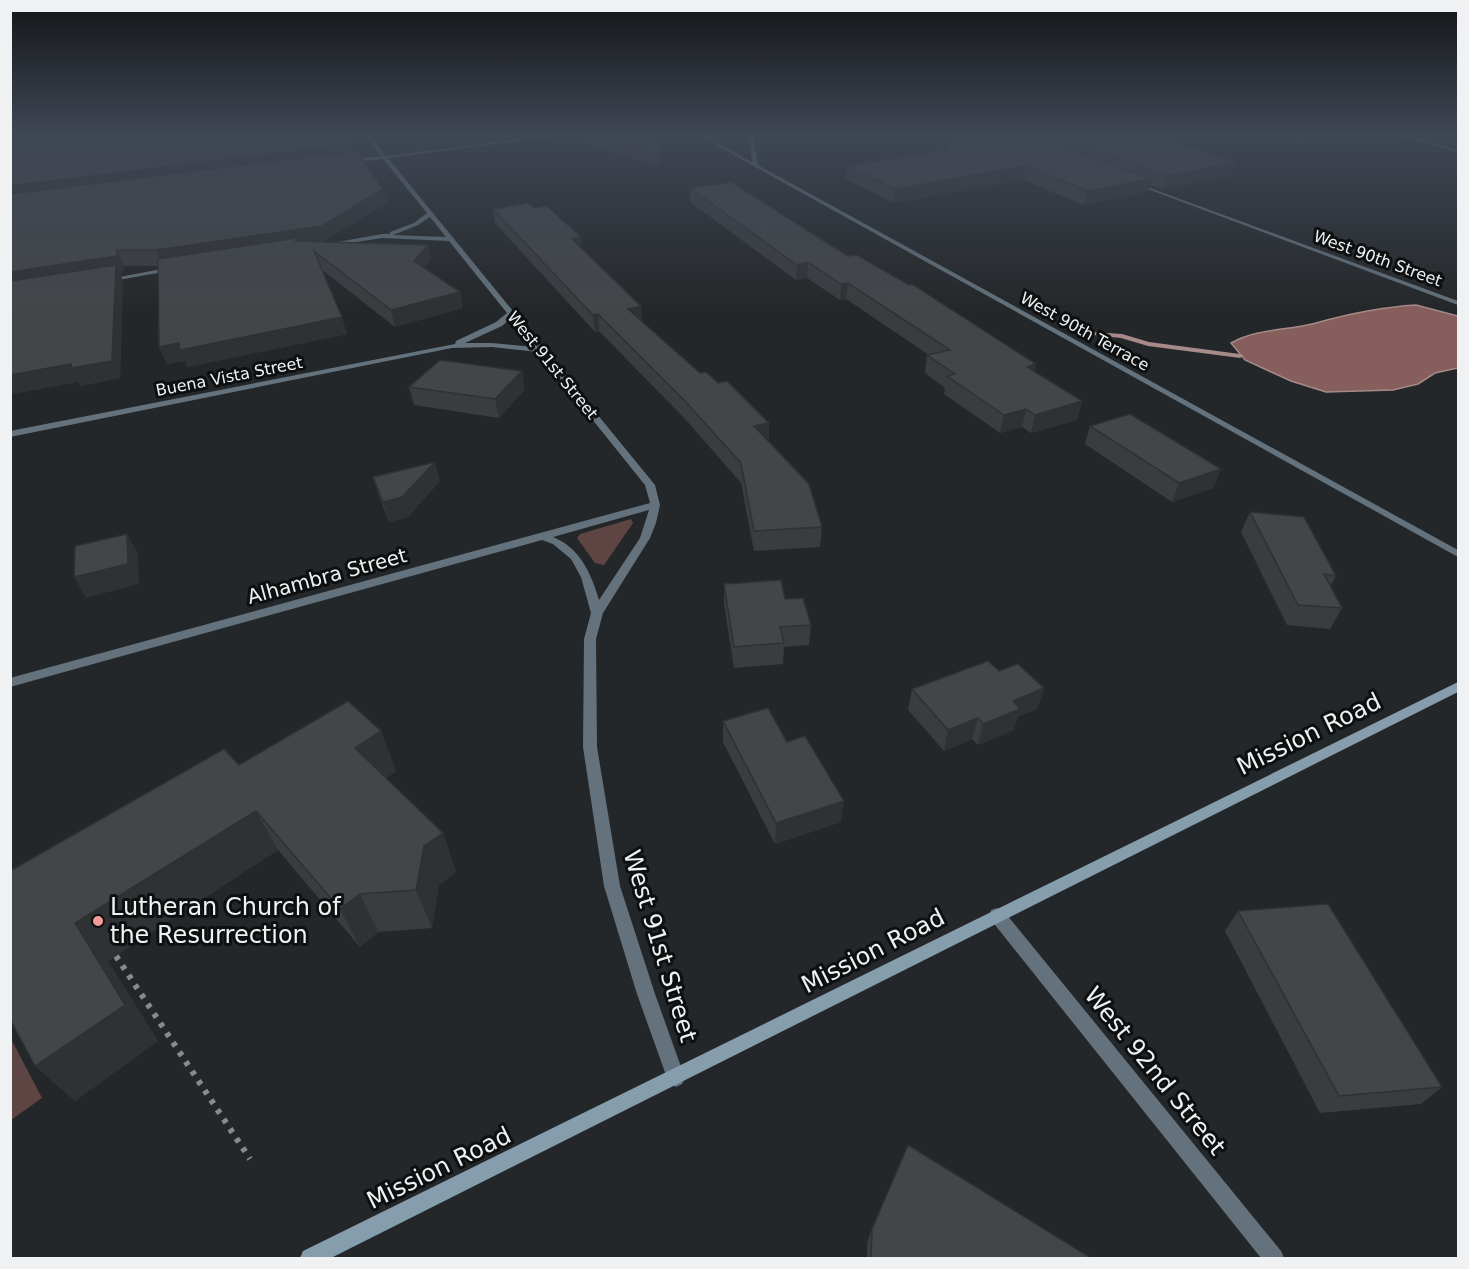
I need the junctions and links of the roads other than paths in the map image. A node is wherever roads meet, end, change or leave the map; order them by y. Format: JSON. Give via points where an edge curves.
{"nodes":[{"id":1,"x":412,"y":192,"type":"edge"},
{"id":2,"x":804,"y":192,"type":"edge"},
{"id":3,"x":1160,"y":192,"type":"edge"},
{"id":4,"x":430,"y":214,"type":"junction"},
{"id":5,"x":382,"y":236,"type":"junction"},
{"id":6,"x":451,"y":239,"type":"junction"},
{"id":7,"x":325,"y":246,"type":"edge"},
{"id":8,"x":186,"y":267,"type":"edge"},
{"id":9,"x":92,"y":282,"type":"edge"},
{"id":10,"x":1458,"y":303,"type":"edge"},
{"id":11,"x":511,"y":314,"type":"junction"},
{"id":12,"x":452,"y":346,"type":"junction"},
{"id":13,"x":541,"y":350,"type":"junction"},
{"id":14,"x":10,"y":434,"type":"edge"},
{"id":15,"x":655,"y":505,"type":"junction"},
{"id":16,"x":544,"y":536,"type":"junction"},
{"id":17,"x":1458,"y":554,"type":"edge"},
{"id":18,"x":597,"y":613,"type":"junction"},
{"id":19,"x":10,"y":683,"type":"edge"},
{"id":20,"x":1458,"y":687,"type":"edge"},
{"id":21,"x":997,"y":915,"type":"junction"},
{"id":22,"x":676,"y":1078,"type":"junction"},
{"id":23,"x":310,"y":1258,"type":"edge"},
{"id":24,"x":1274,"y":1258,"type":"edge"}],
"edges":[{"from":1,"to":4,"type":"street","name":"West 91st Street"},
{"from":2,"to":17,"type":"street","name":"West 90th Terrace"},
{"from":3,"to":10,"type":"street","name":"West 90th Street"},
{"from":4,"to":5,"type":"street","via":[[416,224]]},
{"from":4,"to":6,"type":"street","name":"West 91st Street"},
{"from":5,"to":6,"type":"street"},
{"from":5,"to":7,"type":"street"},
{"from":6,"to":11,"type":"street","name":"West 91st Street"},
{"from":8,"to":9,"type":"street"},
{"from":11,"to":12,"type":"street","name":"Buena Vista Street","via":[[499,324]]},
{"from":11,"to":13,"type":"street","name":"West 91st Street"},
{"from":12,"to":13,"type":"street","name":"Buena Vista Street"},
{"from":12,"to":14,"type":"street","name":"Buena Vista Street"},
{"from":13,"to":15,"type":"street","name":"West 91st Street","via":[[650,485]]},
{"from":15,"to":16,"type":"street","name":"Alhambra Street"},
{"from":15,"to":18,"type":"street","name":"West 91st Street","via":[[645,538]]},
{"from":16,"to":18,"type":"street","name":"West 91st Street","via":[[562,542],[571,551],[591,587]]},
{"from":16,"to":19,"type":"street","name":"Alhambra Street"},
{"from":18,"to":22,"type":"street","name":"West 91st Street","via":[[590,639],[589,673],[590,747],[597,808],[612,886]]},
{"from":20,"to":21,"type":"main road","name":"Mission Road"},
{"from":21,"to":22,"type":"main road","name":"Mission Road"},
{"from":21,"to":24,"type":"street","name":"West 92nd Street"},
{"from":22,"to":23,"type":"main road","name":"Mission Road"}]}
